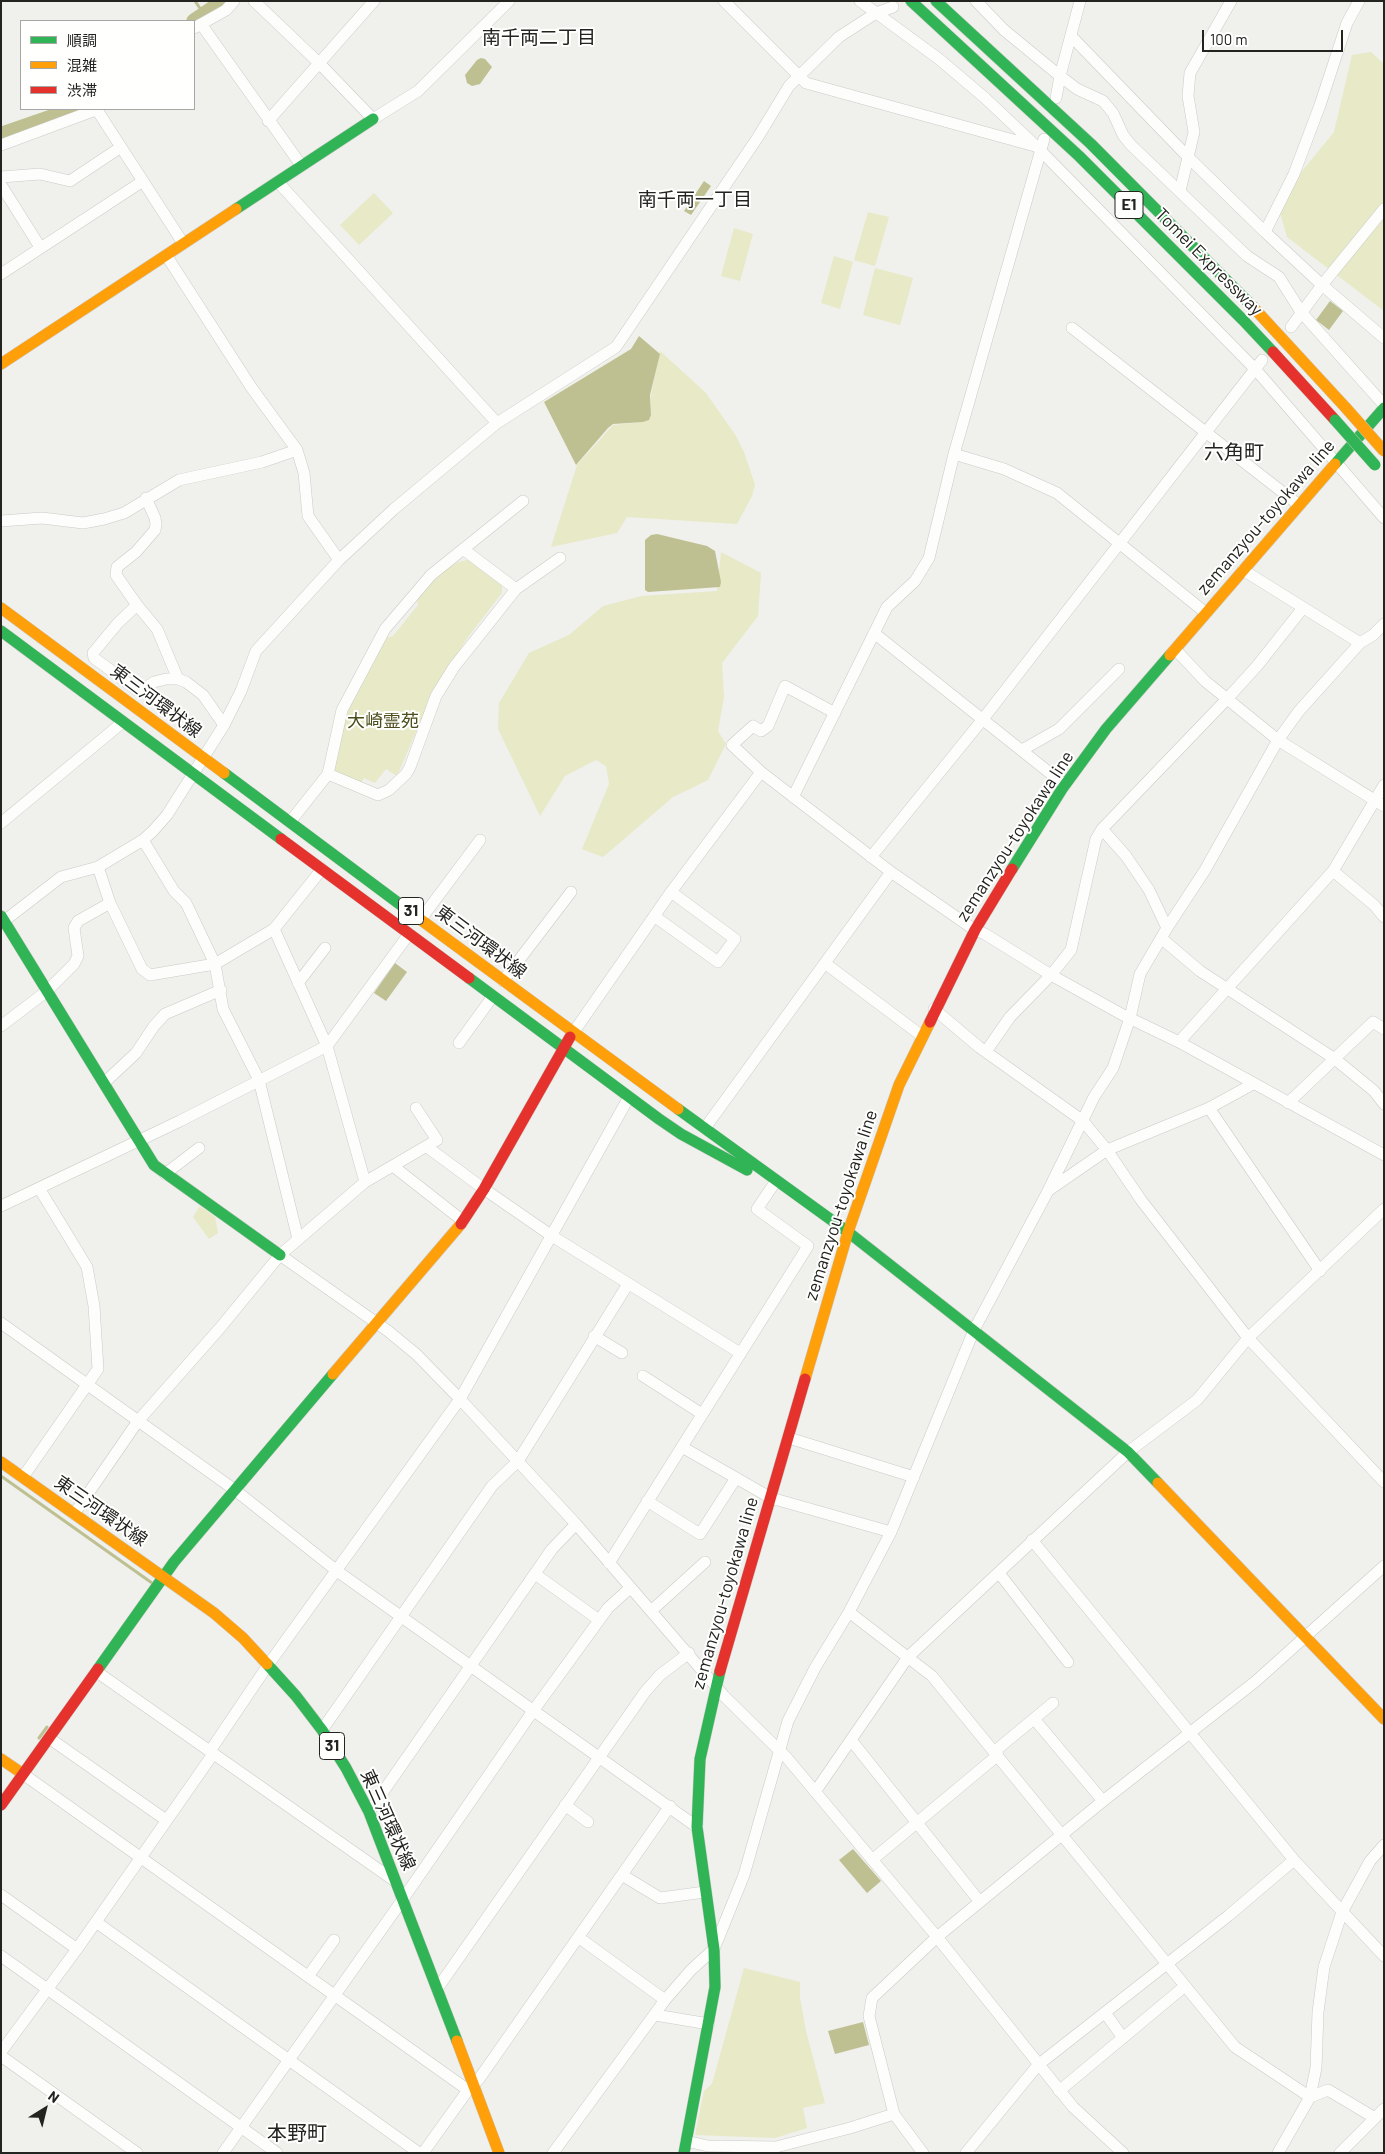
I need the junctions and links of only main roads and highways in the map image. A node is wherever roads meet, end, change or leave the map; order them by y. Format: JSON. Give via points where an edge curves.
{"nodes":[{"id":1,"x":911,"y":1,"type":"edge"},
{"id":2,"x":936,"y":1,"type":"edge"},
{"id":3,"x":373,"y":119,"type":"road end"},
{"id":4,"x":1,"y":364,"type":"edge"},
{"id":5,"x":1384,"y":406,"type":"edge"},
{"id":6,"x":1384,"y":451,"type":"edge"},
{"id":7,"x":1384,"y":476,"type":"edge"},
{"id":8,"x":1,"y":608,"type":"edge"},
{"id":9,"x":1,"y":631,"type":"edge"},
{"id":10,"x":3,"y":918,"type":"edge"},
{"id":11,"x":573,"y":1033,"type":"junction"},
{"id":12,"x":564,"y":1048,"type":"junction"},
{"id":13,"x":821,"y":1213,"type":"junction"},
{"id":14,"x":848,"y":1232,"type":"junction"},
{"id":15,"x":280,"y":1255,"type":"road end"},
{"id":16,"x":1,"y":1462,"type":"edge"},
{"id":17,"x":163,"y":1578,"type":"junction"},
{"id":18,"x":1384,"y":1719,"type":"edge"},
{"id":19,"x":1,"y":1759,"type":"edge"},
{"id":20,"x":23,"y":1774,"type":"junction"},
{"id":21,"x":1,"y":1804,"type":"edge"},
{"id":22,"x":499,"y":2153,"type":"edge"},
{"id":23,"x":684,"y":2153,"type":"edge"}],
"edges":[{"from":1,"to":7,"type":"main road","name":"Tomei Expressway","number":"E1","bridge":true,"via":[[1093,170],[1243,320]]},
{"from":2,"to":6,"type":"main road","name":"Tomei Expressway","number":"E1","bridge":true,"via":[[1091,144],[1179,231]]},
{"from":3,"to":4,"type":"main road"},
{"from":5,"to":14,"type":"main road","name":"zemanzyou-toyokawa line","via":[[1106,729],[1065,785],[975,930],[934,1009],[899,1085]]},
{"from":8,"to":11,"type":"main road","name":"東三河環状線","number":"31"},
{"from":9,"to":12,"type":"main road","name":"東三河環状線","number":"31"},
{"from":10,"to":15,"type":"main road","via":[[154,1165]]},
{"from":11,"to":12,"type":"main road"},
{"from":11,"to":13,"type":"main road","name":"東三河環状線","number":"31"},
{"from":12,"to":13,"type":"main road","name":"東三河環状線","number":"31","via":[[681,1134]]},
{"from":12,"to":17,"type":"main road","via":[[463,1220]]},
{"from":13,"to":14,"type":"main road","name":"東三河環状線","number":"31"},
{"from":14,"to":18,"type":"main road","name":"東三河環状線","via":[[1128,1452]]},
{"from":14,"to":23,"type":"main road","name":"zemanzyou-toyokawa line","via":[[716,1686],[700,1759],[697,1827],[714,1949],[715,1987]]},
{"from":16,"to":17,"type":"main road","name":"東三河環状線","number":"31"},
{"from":17,"to":20,"type":"main road"},
{"from":17,"to":22,"type":"main road","name":"東三河環状線","number":"31","via":[[243,1638],[322,1730],[346,1768],[369,1812],[397,1882],[470,2087]]},
{"from":19,"to":20,"type":"main road"},
{"from":20,"to":21,"type":"main road"}]}
